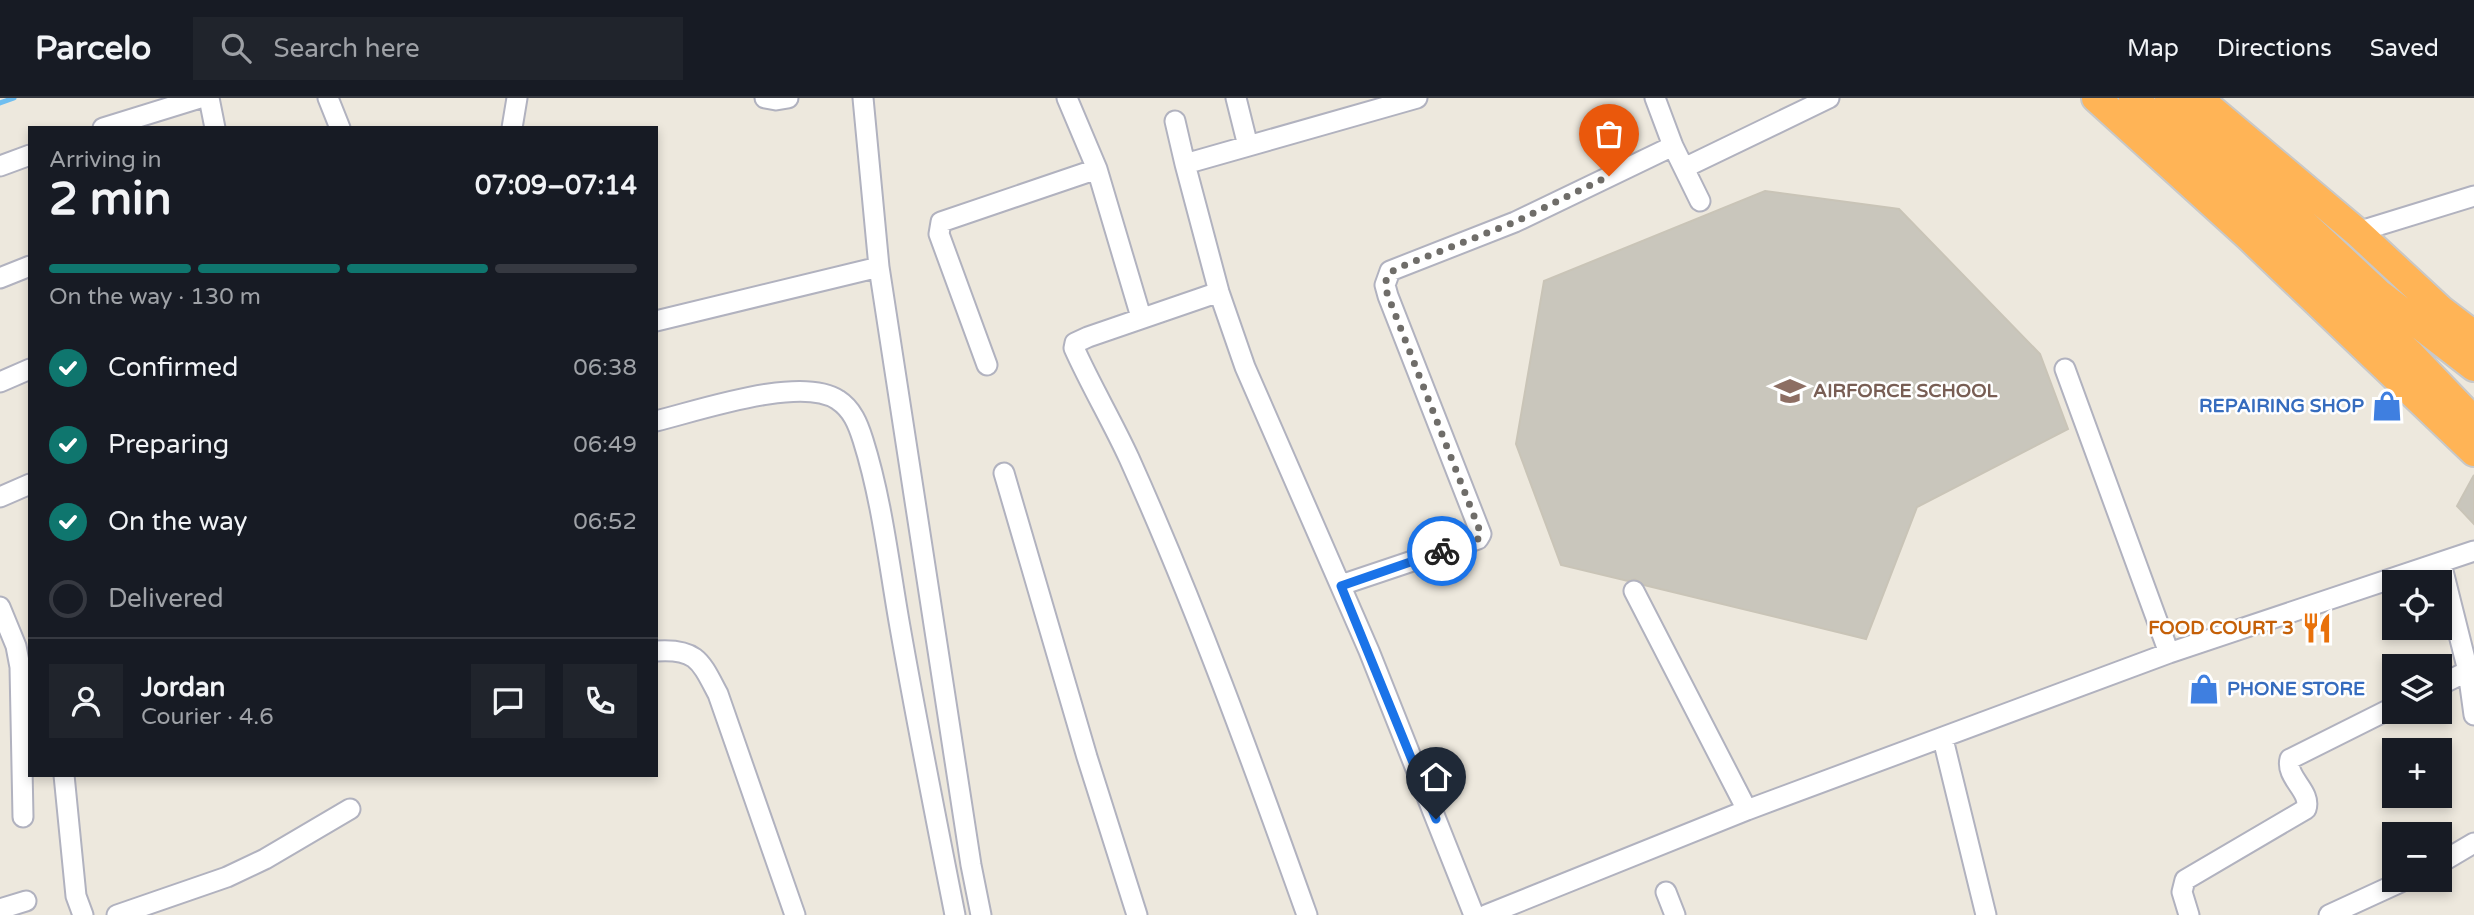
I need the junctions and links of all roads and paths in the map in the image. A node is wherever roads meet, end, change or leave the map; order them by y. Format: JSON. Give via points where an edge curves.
{"nodes":[{"id":1,"x":200,"y":98,"type":"edge"},
{"id":2,"x":209,"y":98,"type":"edge"},
{"id":3,"x":328,"y":98,"type":"edge"},
{"id":4,"x":517,"y":98,"type":"edge"},
{"id":5,"x":765,"y":98,"type":"edge"},
{"id":6,"x":788,"y":98,"type":"edge"},
{"id":7,"x":863,"y":98,"type":"edge"},
{"id":8,"x":1067,"y":98,"type":"edge"},
{"id":9,"x":1236,"y":98,"type":"edge"},
{"id":10,"x":1417,"y":98,"type":"edge"},
{"id":11,"x":1656,"y":98,"type":"edge"},
{"id":12,"x":1829,"y":98,"type":"edge"},
{"id":13,"x":2096,"y":98,"type":"edge"},
{"id":14,"x":2198,"y":98,"type":"edge"},
{"id":15,"x":2148,"y":100,"type":"edge"},
{"id":16,"x":1175,"y":121,"type":"dead end"},
{"id":17,"x":109,"y":126,"type":"edge"},
{"id":18,"x":215,"y":126,"type":"edge"},
{"id":19,"x":339,"y":126,"type":"edge"},
{"id":20,"x":512,"y":126,"type":"edge"},
{"id":21,"x":2250,"y":142,"type":"junction"},
{"id":22,"x":1248,"y":146,"type":"junction"},
{"id":23,"x":1673,"y":146,"type":"junction"},
{"id":24,"x":28,"y":156,"type":"edge"},
{"id":25,"x":1185,"y":164,"type":"junction"},
{"id":26,"x":0,"y":166,"type":"edge"},
{"id":27,"x":1684,"y":168,"type":"junction"},
{"id":28,"x":1097,"y":169,"type":"junction"},
{"id":29,"x":2249,"y":189,"type":"junction"},
{"id":30,"x":2474,"y":196,"type":"edge"},
{"id":31,"x":1700,"y":201,"type":"dead end"},
{"id":32,"x":2357,"y":233,"type":"junction"},
{"id":33,"x":2249,"y":237,"type":"junction"},
{"id":34,"x":28,"y":267,"type":"edge"},
{"id":35,"x":879,"y":267,"type":"junction"},
{"id":36,"x":0,"y":278,"type":"edge"},
{"id":37,"x":1219,"y":292,"type":"junction"},
{"id":38,"x":1141,"y":317,"type":"junction"},
{"id":39,"x":658,"y":321,"type":"edge"},
{"id":40,"x":2474,"y":335,"type":"edge"},
{"id":41,"x":987,"y":365,"type":"dead end"},
{"id":42,"x":2474,"y":368,"type":"edge"},
{"id":43,"x":2065,"y":369,"type":"dead end"},
{"id":44,"x":28,"y":370,"type":"edge"},
{"id":45,"x":0,"y":382,"type":"edge"},
{"id":46,"x":658,"y":420,"type":"edge"},
{"id":47,"x":2474,"y":421,"type":"edge"},
{"id":48,"x":2474,"y":452,"type":"edge"},
{"id":49,"x":1004,"y":473,"type":"dead end"},
{"id":50,"x":28,"y":485,"type":"edge"},
{"id":51,"x":0,"y":497,"type":"edge"},
{"id":52,"x":2474,"y":551,"type":"edge"},
{"id":53,"x":2441,"y":563,"type":"junction"},
{"id":54,"x":1341,"y":586,"type":"junction"},
{"id":55,"x":1634,"y":591,"type":"dead end"},
{"id":56,"x":2,"y":617,"type":"edge"},
{"id":57,"x":658,"y":651,"type":"edge"},
{"id":58,"x":2169,"y":653,"type":"junction"},
{"id":59,"x":2468,"y":671,"type":"junction"},
{"id":60,"x":2452,"y":679,"type":"edge"},
{"id":61,"x":2382,"y":713,"type":"edge"},
{"id":62,"x":2474,"y":715,"type":"edge"},
{"id":63,"x":1943,"y":739,"type":"junction"},
{"id":64,"x":70,"y":778,"type":"edge"},
{"id":65,"x":350,"y":809,"type":"dead end"},
{"id":66,"x":1747,"y":810,"type":"junction"},
{"id":67,"x":23,"y":817,"type":"dead end"},
{"id":68,"x":2474,"y":843,"type":"edge"},
{"id":69,"x":2452,"y":856,"type":"edge"},
{"id":70,"x":2382,"y":891,"type":"edge"},
{"id":71,"x":1665,"y":892,"type":"dead end"},
{"id":72,"x":26,"y":901,"type":"dead end"},
{"id":73,"x":0,"y":909,"type":"edge"},
{"id":74,"x":83,"y":915,"type":"edge"},
{"id":75,"x":117,"y":915,"type":"edge"},
{"id":76,"x":795,"y":915,"type":"edge"},
{"id":77,"x":955,"y":915,"type":"edge"},
{"id":78,"x":981,"y":915,"type":"edge"},
{"id":79,"x":1137,"y":915,"type":"edge"},
{"id":80,"x":1307,"y":915,"type":"edge"},
{"id":81,"x":1474,"y":915,"type":"edge"},
{"id":82,"x":1486,"y":915,"type":"edge"},
{"id":83,"x":1675,"y":915,"type":"edge"},
{"id":84,"x":1986,"y":915,"type":"edge"},
{"id":85,"x":2189,"y":915,"type":"edge"},
{"id":86,"x":2329,"y":915,"type":"edge"}],
"edges":[{"from":1,"to":17,"type":"street"},
{"from":2,"to":18,"type":"street"},
{"from":3,"to":19,"type":"street"},
{"from":4,"to":20,"type":"street"},
{"from":5,"to":6,"type":"street"},
{"from":7,"to":35,"type":"street"},
{"from":8,"to":28,"type":"street"},
{"from":9,"to":22,"type":"street"},
{"from":10,"to":22,"type":"street"},
{"from":11,"to":23,"type":"street"},
{"from":12,"to":27,"type":"street"},
{"from":13,"to":33,"type":"highway"},
{"from":14,"to":21,"type":"highway"},
{"from":15,"to":29,"type":"highway"},
{"from":16,"to":25,"type":"street"},
{"from":21,"to":29,"type":"highway"},
{"from":21,"to":32,"type":"highway"},
{"from":22,"to":25,"type":"street"},
{"from":23,"to":27,"type":"street"},
{"from":23,"to":54,"type":"street","via":[[1515,222],[1390,271],[1385,285],[1388,296],[1481,534],[1478,539]]},
{"from":24,"to":26,"type":"street"},
{"from":25,"to":37,"type":"street"},
{"from":27,"to":31,"type":"street"},
{"from":28,"to":38,"type":"street"},
{"from":28,"to":41,"type":"street","via":[[941,222],[939,234]]},
{"from":29,"to":33,"type":"highway"},
{"from":29,"to":42,"type":"highway"},
{"from":29,"to":47,"type":"highway"},
{"from":30,"to":32,"type":"street"},
{"from":32,"to":40,"type":"highway"},
{"from":33,"to":48,"type":"highway"},
{"from":34,"to":36,"type":"street"},
{"from":35,"to":39,"type":"street"},
{"from":35,"to":78,"type":"street"},
{"from":37,"to":38,"type":"street"},
{"from":37,"to":54,"type":"street","via":[[1245,367]]},
{"from":38,"to":80,"type":"street","via":[[1075,343],[1074,348],[1128,456],[1186,592]]},
{"from":43,"to":58,"type":"street"},
{"from":44,"to":45,"type":"street"},
{"from":46,"to":77,"type":"street","via":[[767,393],[823,394],[850,410],[863,440],[883,522]]},
{"from":49,"to":79,"type":"street"},
{"from":50,"to":51,"type":"street"},
{"from":52,"to":53,"type":"street"},
{"from":53,"to":58,"type":"street"},
{"from":53,"to":59,"type":"street"},
{"from":54,"to":81,"type":"street"},
{"from":55,"to":66,"type":"street"},
{"from":56,"to":67,"type":"street","via":[[20,667]]},
{"from":57,"to":76,"type":"street","via":[[682,651],[703,665],[718,695]]},
{"from":58,"to":63,"type":"street"},
{"from":59,"to":60,"type":"street"},
{"from":59,"to":62,"type":"street"},
{"from":61,"to":85,"type":"street","via":[[2290,759],[2290,770],[2307,798],[2306,810],[2185,880],[2182,892]]},
{"from":63,"to":66,"type":"street"},
{"from":63,"to":84,"type":"street"},
{"from":64,"to":74,"type":"street","via":[[76,896]]},
{"from":65,"to":75,"type":"street","via":[[227,877]]},
{"from":66,"to":82,"type":"street"},
{"from":68,"to":69,"type":"street"},
{"from":70,"to":86,"type":"street"},
{"from":71,"to":83,"type":"street"},
{"from":72,"to":73,"type":"street"}]}
